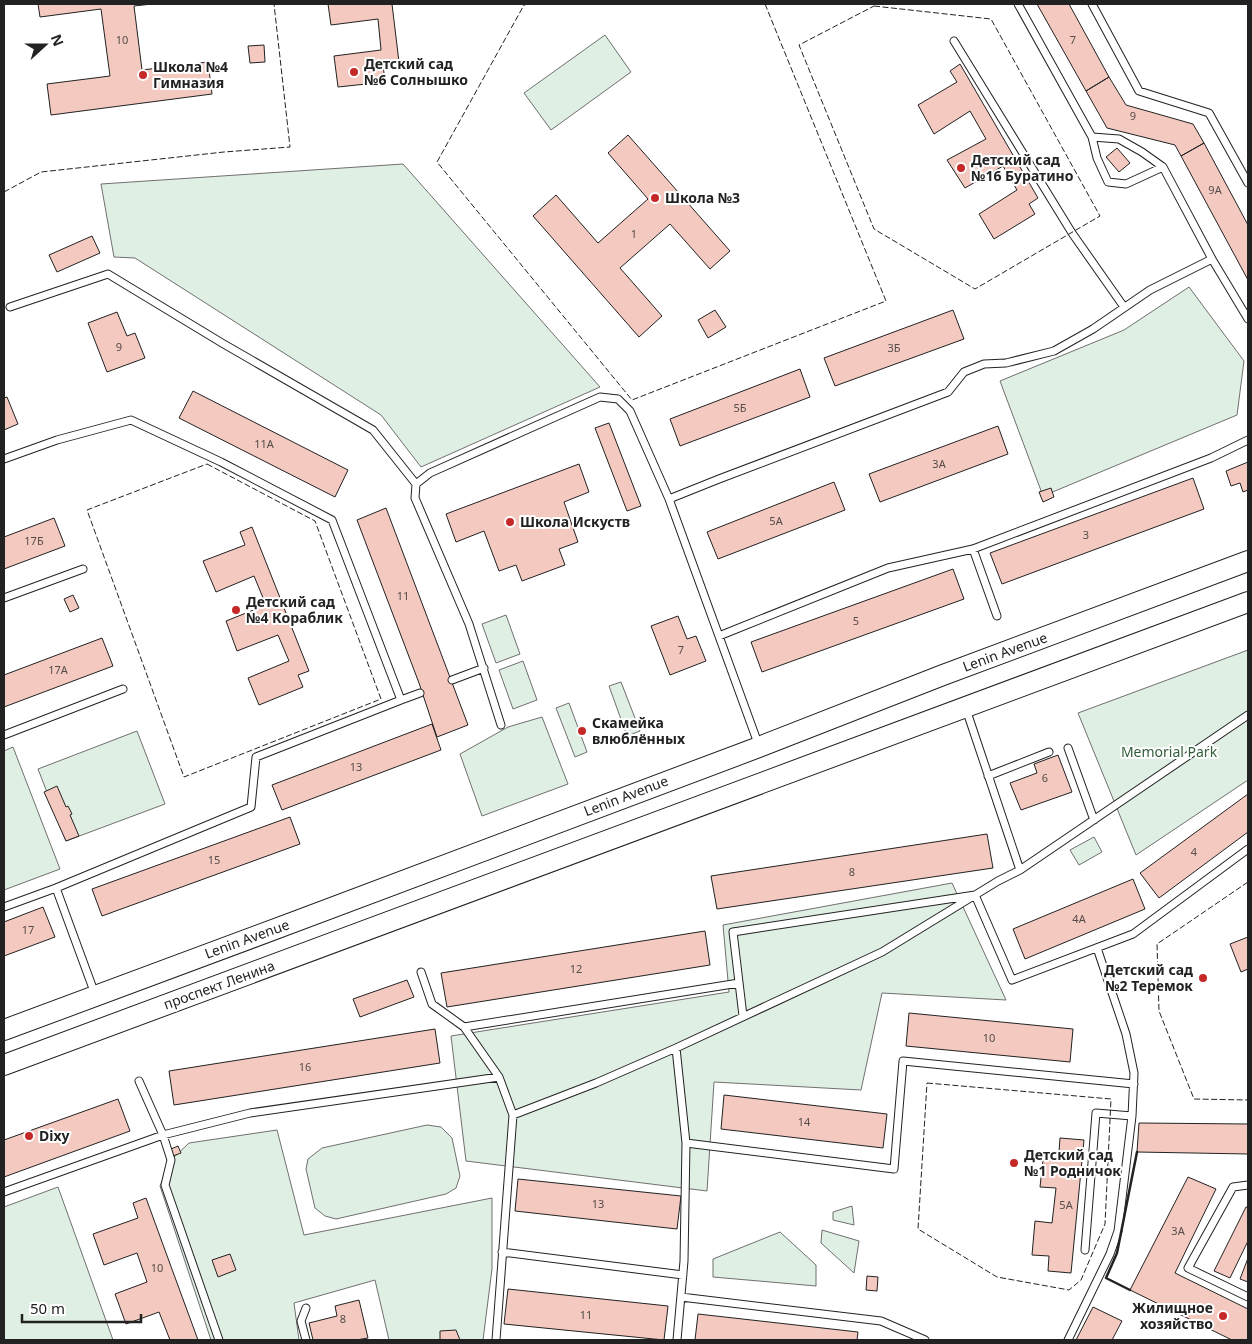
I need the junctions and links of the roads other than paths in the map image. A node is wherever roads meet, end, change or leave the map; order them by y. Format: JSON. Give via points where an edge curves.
{"nodes":[{"id":1,"x":1018,"y":4,"type":"edge"},
{"id":2,"x":1092,"y":4,"type":"edge"},
{"id":3,"x":954,"y":41,"type":"dead end"},
{"id":4,"x":1092,"y":137,"type":"junction"},
{"id":5,"x":1163,"y":167,"type":"junction"},
{"id":6,"x":1248,"y":182,"type":"edge"},
{"id":7,"x":1212,"y":259,"type":"junction"},
{"id":8,"x":1124,"y":307,"type":"junction"},
{"id":9,"x":10,"y":308,"type":"dead end"},
{"id":10,"x":1248,"y":319,"type":"edge"},
{"id":11,"x":1248,"y":440,"type":"edge"},
{"id":12,"x":4,"y":459,"type":"edge"},
{"id":13,"x":416,"y":484,"type":"junction"},
{"id":14,"x":669,"y":499,"type":"junction"},
{"id":15,"x":973,"y":549,"type":"junction"},
{"id":16,"x":1248,"y":561,"type":"edge"},
{"id":17,"x":83,"y":569,"type":"dead end"},
{"id":18,"x":4,"y":598,"type":"edge"},
{"id":19,"x":1248,"y":602,"type":"edge"},
{"id":20,"x":997,"y":616,"type":"dead end"},
{"id":21,"x":719,"y":636,"type":"junction"},
{"id":22,"x":484,"y":668,"type":"junction"},
{"id":23,"x":452,"y":680,"type":"dead end"},
{"id":24,"x":122,"y":689,"type":"dead end"},
{"id":25,"x":420,"y":693,"type":"dead end"},
{"id":26,"x":401,"y":700,"type":"junction"},
{"id":27,"x":966,"y":706,"type":"junction"},
{"id":28,"x":1248,"y":715,"type":"edge"},
{"id":29,"x":501,"y":725,"type":"dead end"},
{"id":30,"x":4,"y":735,"type":"edge"},
{"id":31,"x":760,"y":747,"type":"junction"},
{"id":32,"x":1068,"y":748,"type":"dead end"},
{"id":33,"x":1049,"y":752,"type":"dead end"},
{"id":34,"x":988,"y":776,"type":"junction"},
{"id":35,"x":1094,"y":820,"type":"junction"},
{"id":36,"x":1248,"y":848,"type":"edge"},
{"id":37,"x":1020,"y":870,"type":"junction"},
{"id":38,"x":56,"y":888,"type":"junction"},
{"id":39,"x":975,"y":895,"type":"junction"},
{"id":40,"x":4,"y":907,"type":"edge"},
{"id":41,"x":1097,"y":948,"type":"junction"},
{"id":42,"x":421,"y":972,"type":"dead end"},
{"id":43,"x":739,"y":983,"type":"junction"},
{"id":44,"x":96,"y":995,"type":"junction"},
{"id":45,"x":743,"y":1016,"type":"junction"},
{"id":46,"x":464,"y":1027,"type":"junction"},
{"id":47,"x":4,"y":1030,"type":"edge"},
{"id":48,"x":676,"y":1048,"type":"junction"},
{"id":49,"x":4,"y":1065,"type":"edge"},
{"id":50,"x":499,"y":1077,"type":"junction"},
{"id":51,"x":140,"y":1081,"type":"dead end"},
{"id":52,"x":1134,"y":1084,"type":"junction"},
{"id":53,"x":513,"y":1115,"type":"junction"},
{"id":54,"x":1132,"y":1116,"type":"junction"},
{"id":55,"x":163,"y":1135,"type":"junction"},
{"id":56,"x":686,"y":1143,"type":"junction"},
{"id":57,"x":1248,"y":1185,"type":"edge"},
{"id":58,"x":4,"y":1192,"type":"edge"},
{"id":59,"x":1085,"y":1250,"type":"dead end"},
{"id":60,"x":502,"y":1252,"type":"junction"},
{"id":61,"x":683,"y":1275,"type":"junction"},
{"id":62,"x":1248,"y":1297,"type":"edge"},
{"id":63,"x":681,"y":1298,"type":"junction"},
{"id":64,"x":306,"y":1308,"type":"dead end"},
{"id":65,"x":219,"y":1340,"type":"edge"},
{"id":66,"x":306,"y":1340,"type":"edge"},
{"id":67,"x":496,"y":1340,"type":"edge"},
{"id":68,"x":677,"y":1340,"type":"edge"},
{"id":69,"x":925,"y":1340,"type":"edge"},
{"id":70,"x":1068,"y":1340,"type":"edge"}],
"edges":[{"from":1,"to":4,"type":"lane"},
{"from":2,"to":6,"type":"lane","via":[[1139,91],[1209,113]]},
{"from":3,"to":8,"type":"lane","via":[[1072,233]]},
{"from":4,"to":5,"type":"lane","via":[[1119,139]]},
{"from":4,"to":5,"type":"lane","via":[[1096,158],[1108,182],[1126,184]]},
{"from":5,"to":7,"type":"lane"},
{"from":7,"to":8,"type":"lane"},
{"from":7,"to":10,"type":"lane"},
{"from":8,"to":14,"type":"lane","via":[[1054,351],[1006,363],[984,364],[964,372],[948,392]]},
{"from":9,"to":13,"type":"lane","via":[[108,274],[373,430]]},
{"from":11,"to":15,"type":"lane","via":[[1211,458]]},
{"from":12,"to":26,"type":"lane","via":[[57,440],[131,420],[332,520]]},
{"from":13,"to":14,"type":"lane","via":[[430,473],[600,397],[618,399],[630,411]]},
{"from":13,"to":22,"type":"lane","via":[[415,498],[469,624]]},
{"from":14,"to":21,"type":"lane"},
{"from":15,"to":20,"type":"lane"},
{"from":15,"to":21,"type":"lane","via":[[888,568]]},
{"from":16,"to":31,"type":"main road","name":"Lenin Avenue"},
{"from":17,"to":18,"type":"lane"},
{"from":19,"to":27,"type":"main road"},
{"from":21,"to":31,"type":"lane"},
{"from":22,"to":23,"type":"lane"},
{"from":22,"to":29,"type":"lane"},
{"from":24,"to":30,"type":"lane"},
{"from":25,"to":26,"type":"lane"},
{"from":26,"to":38,"type":"lane","via":[[256,757],[251,807]]},
{"from":27,"to":34,"type":"lane"},
{"from":27,"to":49,"type":"main road"},
{"from":28,"to":35,"type":"lane"},
{"from":31,"to":44,"type":"main road","name":"Lenin Avenue"},
{"from":32,"to":35,"type":"lane"},
{"from":33,"to":34,"type":"lane"},
{"from":34,"to":37,"type":"lane"},
{"from":35,"to":37,"type":"lane"},
{"from":36,"to":41,"type":"lane","via":[[1133,934]]},
{"from":37,"to":39,"type":"lane"},
{"from":38,"to":40,"type":"lane"},
{"from":38,"to":44,"type":"lane"},
{"from":39,"to":41,"type":"lane","via":[[1012,980]]},
{"from":39,"to":43,"type":"lane","via":[[733,932]]},
{"from":39,"to":45,"type":"lane","via":[[882,952]]},
{"from":41,"to":52,"type":"lane","via":[[1126,1034]]},
{"from":42,"to":46,"type":"lane","via":[[432,1004]]},
{"from":43,"to":45,"type":"lane"},
{"from":43,"to":46,"type":"lane"},
{"from":44,"to":47,"type":"main road","name":"Lenin Avenue"},
{"from":45,"to":48,"type":"lane"},
{"from":46,"to":50,"type":"lane"},
{"from":48,"to":53,"type":"lane"},
{"from":48,"to":56,"type":"lane"},
{"from":50,"to":53,"type":"lane"},
{"from":50,"to":55,"type":"lane","via":[[250,1113]]},
{"from":51,"to":55,"type":"lane"},
{"from":52,"to":54,"type":"lane"},
{"from":52,"to":56,"type":"lane","via":[[902,1061],[894,1169]]},
{"from":53,"to":60,"type":"lane"},
{"from":54,"to":59,"type":"lane","via":[[1096,1114]]},
{"from":54,"to":70,"type":"lane","via":[[1118,1231]]},
{"from":55,"to":58,"type":"lane"},
{"from":55,"to":65,"type":"lane","via":[[171,1160],[165,1185]]},
{"from":56,"to":61,"type":"lane"},
{"from":57,"to":62,"type":"lane","via":[[1233,1187],[1188,1268]]},
{"from":60,"to":61,"type":"lane"},
{"from":60,"to":67,"type":"lane"},
{"from":61,"to":63,"type":"lane"},
{"from":63,"to":68,"type":"lane"},
{"from":63,"to":69,"type":"lane","via":[[881,1321]]},
{"from":64,"to":66,"type":"lane","via":[[301,1321]]}]}
